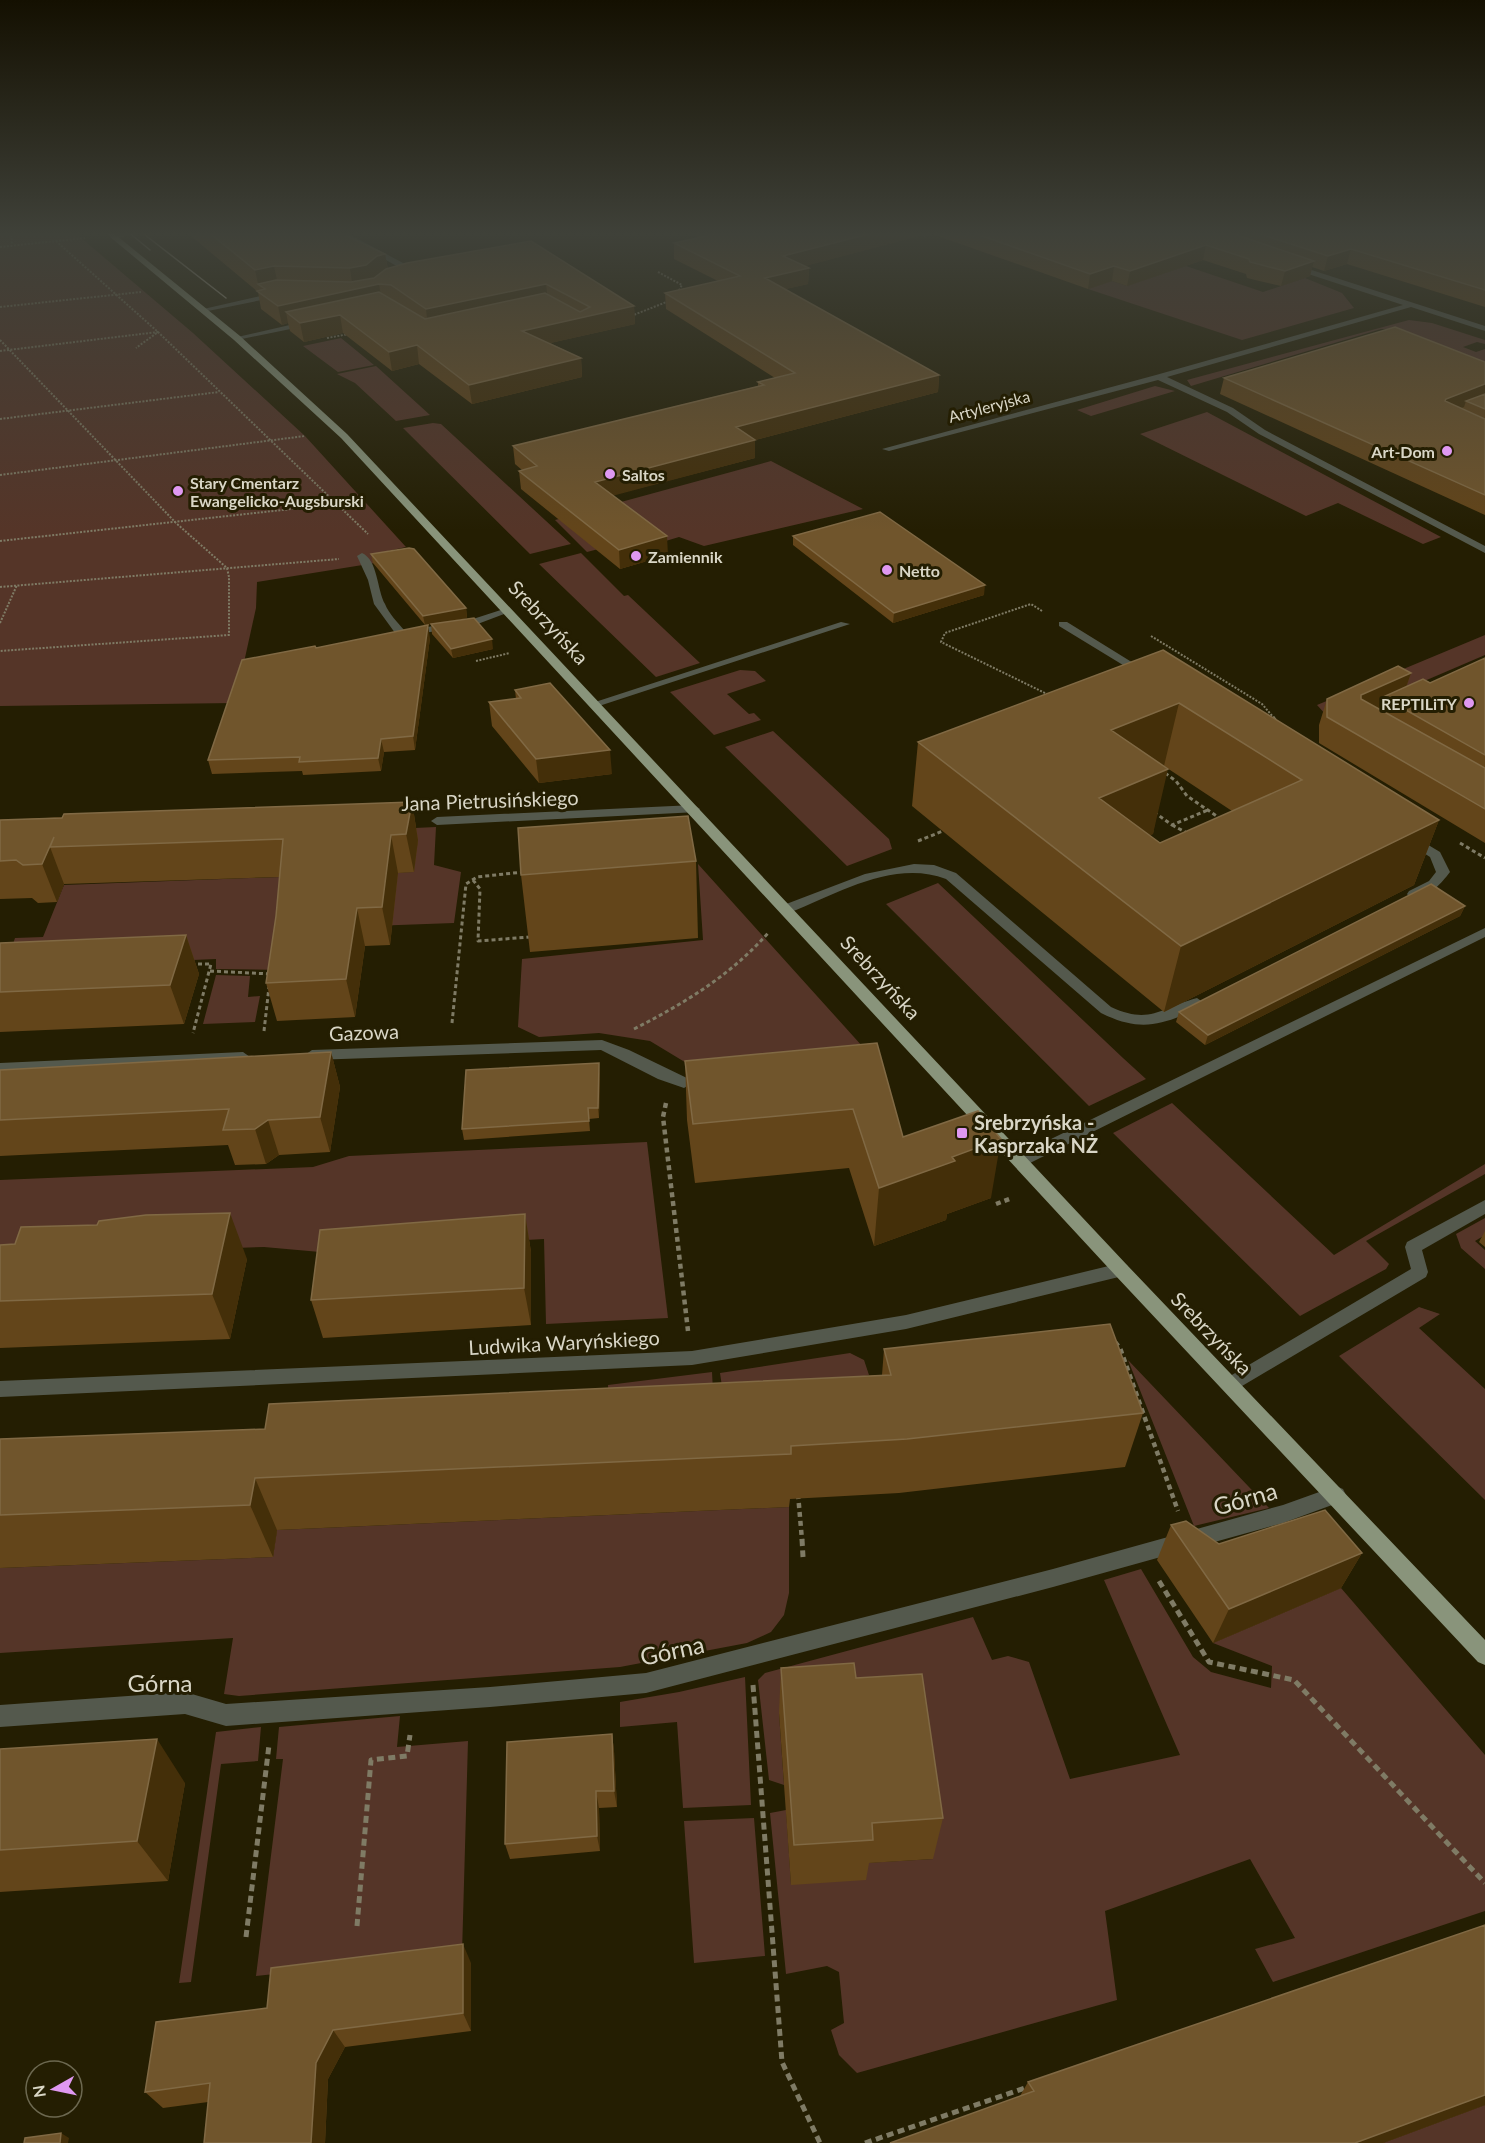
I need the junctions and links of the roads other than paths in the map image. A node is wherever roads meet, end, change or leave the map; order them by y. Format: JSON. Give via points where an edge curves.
{"nodes":[{"id":1,"x":229,"y":331,"type":"edge"},
{"id":2,"x":268,"y":331,"type":"edge"},
{"id":3,"x":1318,"y":331,"type":"edge"},
{"id":4,"x":237,"y":338,"type":"junction"},
{"id":5,"x":1159,"y":376,"type":"junction"},
{"id":6,"x":886,"y":449,"type":"dead end"},
{"id":7,"x":1485,"y":550,"type":"edge"},
{"id":8,"x":362,"y":556,"type":"road end"},
{"id":9,"x":507,"y":611,"type":"junction"},
{"id":10,"x":846,"y":624,"type":"dead end"},
{"id":11,"x":1063,"y":624,"type":"road end"},
{"id":12,"x":1158,"y":682,"type":"edge"},
{"id":13,"x":595,"y":704,"type":"junction"},
{"id":14,"x":694,"y":809,"type":"junction"},
{"id":15,"x":437,"y":821,"type":"dead end"},
{"id":16,"x":1398,"y":830,"type":"edge"},
{"id":17,"x":1402,"y":900,"type":"edge"},
{"id":18,"x":786,"y":909,"type":"junction"},
{"id":19,"x":1485,"y":932,"type":"edge"},
{"id":20,"x":1210,"y":997,"type":"edge"},
{"id":21,"x":294,"y":1056,"type":"edge"},
{"id":22,"x":258,"y":1057,"type":"edge"},
{"id":23,"x":0,"y":1068,"type":"edge"},
{"id":24,"x":678,"y":1081,"type":"road end"},
{"id":25,"x":1020,"y":1161,"type":"junction"},
{"id":26,"x":1485,"y":1206,"type":"edge"},
{"id":27,"x":1121,"y":1270,"type":"junction"},
{"id":28,"x":1231,"y":1384,"type":"junction"},
{"id":29,"x":0,"y":1389,"type":"edge"},
{"id":30,"x":1336,"y":1495,"type":"junction"},
{"id":31,"x":1485,"y":1655,"type":"edge"},
{"id":32,"x":0,"y":1716,"type":"edge"}],
"edges":[{"from":1,"to":4,"type":"main road","name":"Srebrzyńska"},
{"from":2,"to":4,"type":"street"},
{"from":3,"to":5,"type":"street","name":"Artyleryjska"},
{"from":4,"to":9,"type":"main road","name":"Srebrzyńska","via":[[344,436]]},
{"from":5,"to":6,"type":"street","name":"Artyleryjska"},
{"from":5,"to":7,"type":"street","via":[[1230,410],[1262,432]]},
{"from":8,"to":9,"type":"street","via":[[374,580],[379,604],[402,635],[475,622]]},
{"from":9,"to":13,"type":"main road","name":"Srebrzyńska"},
{"from":10,"to":13,"type":"street"},
{"from":11,"to":12,"type":"street"},
{"from":13,"to":14,"type":"main road","name":"Srebrzyńska"},
{"from":14,"to":15,"type":"street","name":"Jana Pietrusińskiego"},
{"from":14,"to":18,"type":"main road","name":"Srebrzyńska"},
{"from":16,"to":17,"type":"street","via":[[1435,855],[1443,872],[1434,884]]},
{"from":18,"to":20,"type":"street","via":[[879,874],[927,867],[951,876],[1116,1016],[1156,1021]]},
{"from":18,"to":25,"type":"main road","name":"Srebrzyńska"},
{"from":19,"to":25,"type":"street"},
{"from":21,"to":24,"type":"street","name":"Gazowa","via":[[602,1046],[640,1060]]},
{"from":22,"to":23,"type":"street"},
{"from":25,"to":27,"type":"main road","name":"Srebrzyńska"},
{"from":26,"to":28,"type":"street","via":[[1413,1247],[1420,1272]]},
{"from":27,"to":28,"type":"main road","name":"Srebrzyńska"},
{"from":27,"to":29,"type":"street","name":"Ludwika Waryńskiego","via":[[906,1322],[692,1358]]},
{"from":28,"to":30,"type":"main road","name":"Srebrzyńska"},
{"from":30,"to":31,"type":"main road","name":"Srebrzyńska"},
{"from":30,"to":32,"type":"street","name":"Górna","via":[[1142,1553],[646,1683],[226,1714],[185,1703]]}]}
